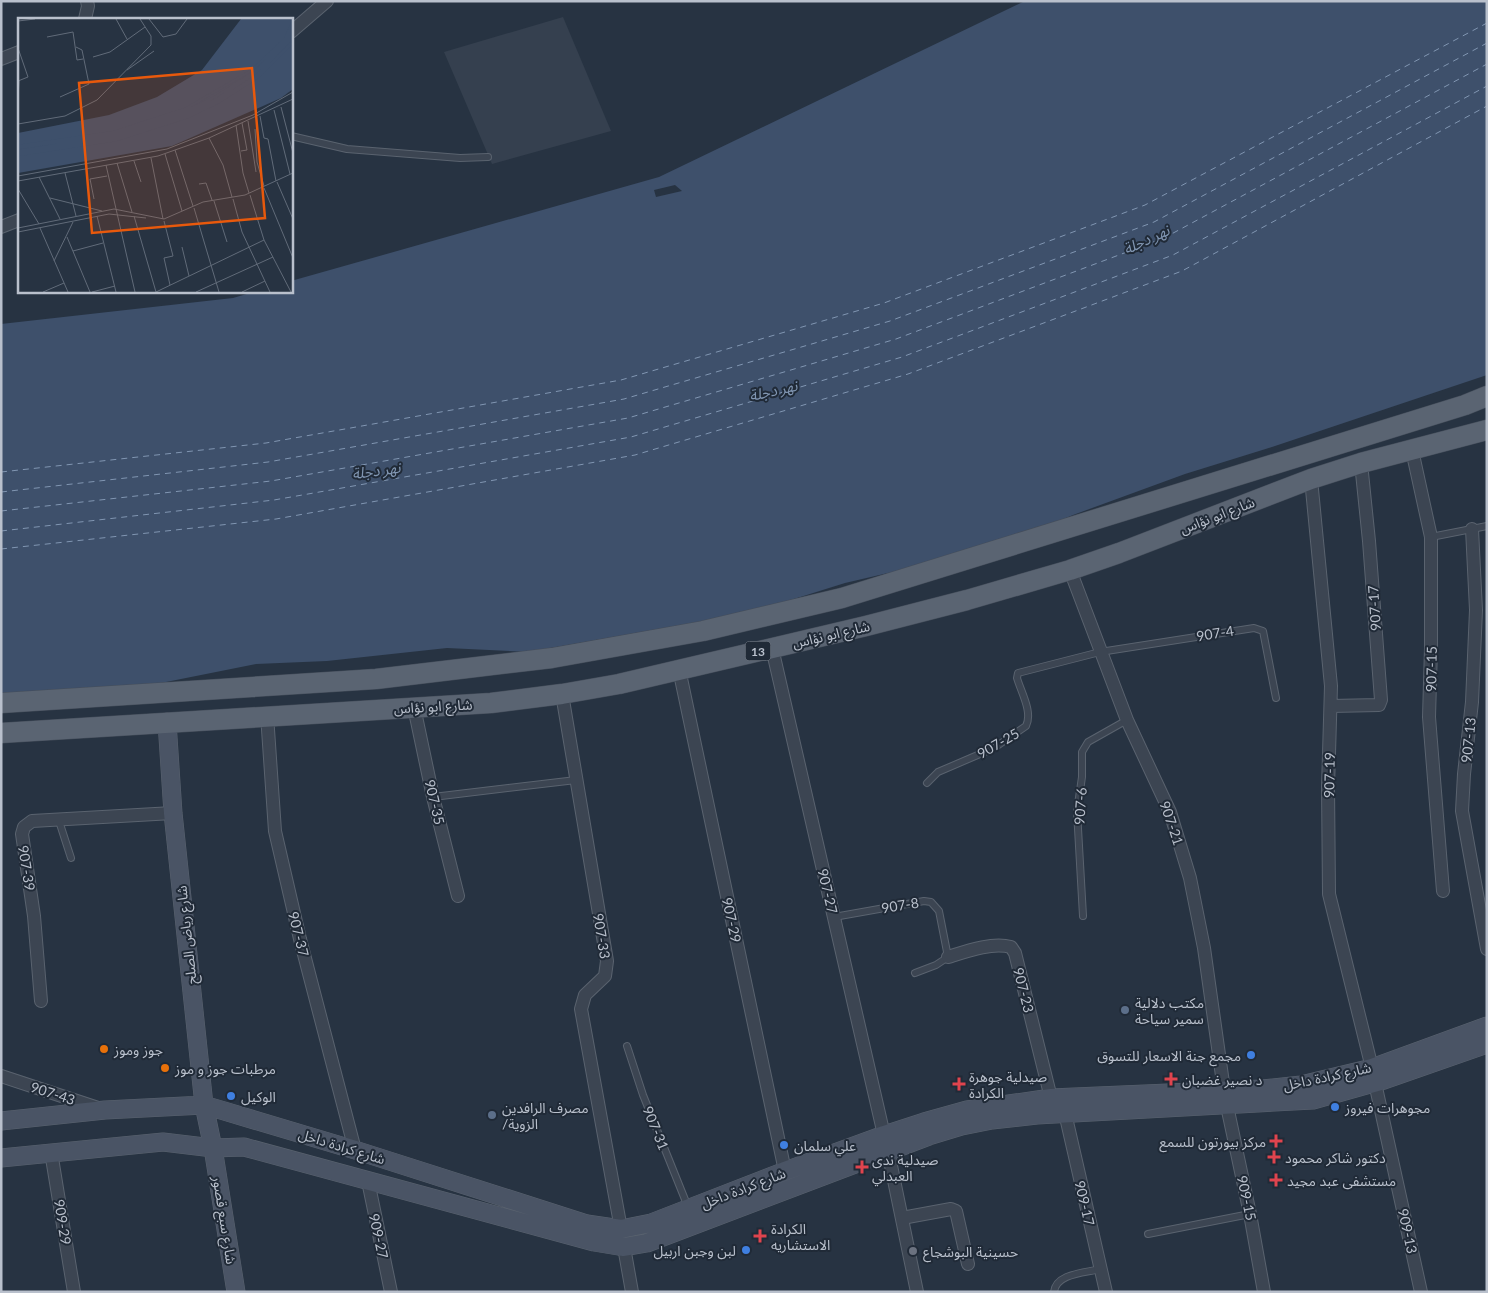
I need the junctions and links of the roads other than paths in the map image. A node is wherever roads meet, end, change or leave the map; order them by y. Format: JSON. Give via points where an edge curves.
{"nodes":[{"id":1,"x":87,"y":1,"type":"edge"},
{"id":2,"x":327,"y":1,"type":"edge"},
{"id":3,"x":85,"y":18,"type":"edge"},
{"id":4,"x":292,"y":31,"type":"edge"},
{"id":5,"x":18,"y":52,"type":"edge"},
{"id":6,"x":1,"y":59,"type":"edge"},
{"id":7,"x":292,"y":136,"type":"edge"},
{"id":8,"x":488,"y":157,"type":"dead end"},
{"id":9,"x":18,"y":220,"type":"edge"},
{"id":10,"x":1,"y":227,"type":"edge"},
{"id":11,"x":1487,"y":396,"type":"edge"},
{"id":12,"x":1487,"y":430,"type":"edge"},
{"id":13,"x":1412,"y":450,"type":"junction"},
{"id":14,"x":1361,"y":463,"type":"junction"},
{"id":15,"x":1311,"y":479,"type":"junction"},
{"id":16,"x":1487,"y":526,"type":"edge"},
{"id":17,"x":1472,"y":529,"type":"junction"},
{"id":18,"x":1431,"y":537,"type":"junction"},
{"id":19,"x":1070,"y":570,"type":"junction"},
{"id":20,"x":772,"y":648,"type":"junction"},
{"id":21,"x":1100,"y":652,"type":"junction"},
{"id":22,"x":679,"y":669,"type":"junction"},
{"id":23,"x":562,"y":694,"type":"junction"},
{"id":24,"x":1276,"y":698,"type":"dead end"},
{"id":25,"x":1,"y":703,"type":"edge"},
{"id":26,"x":1331,"y":706,"type":"junction"},
{"id":27,"x":414,"y":707,"type":"junction"},
{"id":28,"x":267,"y":715,"type":"junction"},
{"id":29,"x":1127,"y":720,"type":"junction"},
{"id":30,"x":167,"y":722,"type":"junction"},
{"id":31,"x":1,"y":733,"type":"edge"},
{"id":32,"x":576,"y":780,"type":"junction"},
{"id":33,"x":927,"y":784,"type":"dead end"},
{"id":34,"x":433,"y":797,"type":"junction"},
{"id":35,"x":173,"y":813,"type":"junction"},
{"id":36,"x":59,"y":821,"type":"junction"},
{"id":37,"x":71,"y":858,"type":"dead end"},
{"id":38,"x":1442,"y":890,"type":"dead end"},
{"id":39,"x":458,"y":896,"type":"dead end"},
{"id":40,"x":1083,"y":916,"type":"dead end"},
{"id":41,"x":834,"y":917,"type":"junction"},
{"id":42,"x":1487,"y":950,"type":"edge"},
{"id":43,"x":948,"y":957,"type":"junction"},
{"id":44,"x":915,"y":973,"type":"dead end"},
{"id":45,"x":41,"y":1001,"type":"dead end"},
{"id":46,"x":1487,"y":1026,"type":"edge"},
{"id":47,"x":1487,"y":1044,"type":"edge"},
{"id":48,"x":627,"y":1046,"type":"dead end"},
{"id":49,"x":1373,"y":1075,"type":"junction"},
{"id":50,"x":1,"y":1076,"type":"edge"},
{"id":51,"x":1051,"y":1098,"type":"junction"},
{"id":52,"x":1226,"y":1098,"type":"junction"},
{"id":53,"x":204,"y":1105,"type":"junction"},
{"id":54,"x":105,"y":1110,"type":"junction"},
{"id":55,"x":1065,"y":1113,"type":"junction"},
{"id":56,"x":1,"y":1120,"type":"edge"},
{"id":57,"x":886,"y":1143,"type":"junction"},
{"id":58,"x":213,"y":1148,"type":"junction"},
{"id":59,"x":355,"y":1150,"type":"junction"},
{"id":60,"x":51,"y":1152,"type":"junction"},
{"id":61,"x":1,"y":1158,"type":"edge"},
{"id":62,"x":785,"y":1171,"type":"junction"},
{"id":63,"x":368,"y":1181,"type":"junction"},
{"id":64,"x":689,"y":1208,"type":"junction"},
{"id":65,"x":1250,"y":1214,"type":"junction"},
{"id":66,"x":902,"y":1218,"type":"junction"},
{"id":67,"x":621,"y":1229,"type":"junction"},
{"id":68,"x":1148,"y":1234,"type":"dead end"},
{"id":69,"x":624,"y":1247,"type":"junction"},
{"id":70,"x":968,"y":1264,"type":"dead end"},
{"id":71,"x":1100,"y":1269,"type":"junction"},
{"id":72,"x":74,"y":1292,"type":"edge"},
{"id":73,"x":236,"y":1292,"type":"edge"},
{"id":74,"x":391,"y":1292,"type":"edge"},
{"id":75,"x":632,"y":1292,"type":"edge"},
{"id":76,"x":917,"y":1292,"type":"edge"},
{"id":77,"x":1054,"y":1292,"type":"edge"},
{"id":78,"x":1106,"y":1292,"type":"edge"},
{"id":79,"x":1264,"y":1292,"type":"edge"},
{"id":80,"x":1421,"y":1292,"type":"edge"}],
"edges":[{"from":1,"to":3,"type":"street"},
{"from":2,"to":4,"type":"street"},
{"from":5,"to":6,"type":"street"},
{"from":7,"to":8,"type":"lane","via":[[347,148],[460,158]]},
{"from":9,"to":10,"type":"street"},
{"from":11,"to":25,"type":"main road","number":"13","via":[[851,595],[703,630],[552,658],[376,679]]},
{"from":12,"to":13,"type":"main road","name":"شارع ابو نؤاس","number":"13"},
{"from":13,"to":14,"type":"main road","name":"شارع ابو نؤاس","number":"13"},
{"from":13,"to":18,"type":"street","name":"907-15"},
{"from":14,"to":15,"type":"main road","name":"شارع ابو نؤاس","number":"13"},
{"from":14,"to":26,"type":"street","name":"907-17","via":[[1381,700],[1378,705]]},
{"from":15,"to":19,"type":"main road","name":"شارع ابو نؤاس","number":"13"},
{"from":15,"to":26,"type":"street","name":"907-19"},
{"from":16,"to":17,"type":"lane"},
{"from":17,"to":18,"type":"lane"},
{"from":17,"to":42,"type":"street","name":"907-13","via":[[1476,610],[1462,811]]},
{"from":18,"to":38,"type":"street","name":"907-15","via":[[1430,718]]},
{"from":19,"to":20,"type":"main road","name":"شارع ابو نؤاس","number":"13","via":[[967,600]]},
{"from":19,"to":21,"type":"street","name":"907-21"},
{"from":20,"to":22,"type":"main road","name":"شارع ابو نؤاس","number":"13"},
{"from":20,"to":41,"type":"street","name":"907-27"},
{"from":21,"to":24,"type":"lane","name":"907-4","via":[[1254,628],[1263,632]]},
{"from":21,"to":29,"type":"street","name":"907-21"},
{"from":21,"to":33,"type":"lane","name":"907-25","via":[[1018,673],[1028,712],[1026,726],[994,748],[938,772]]},
{"from":22,"to":23,"type":"main road","name":"شارع ابو نؤاس","number":"13"},
{"from":22,"to":62,"type":"street","name":"907-29"},
{"from":23,"to":27,"type":"main road","name":"شارع ابو نؤاس","number":"13"},
{"from":23,"to":32,"type":"street","name":"907-33"},
{"from":26,"to":49,"type":"street","name":"907-19","via":[[1329,894]]},
{"from":27,"to":28,"type":"main road","name":"شارع ابو نؤاس","number":"13"},
{"from":27,"to":34,"type":"street","name":"907-35"},
{"from":28,"to":30,"type":"main road","name":"شارع ابو نؤاس","number":"13"},
{"from":28,"to":59,"type":"street","name":"907-37","via":[[275,831]]},
{"from":29,"to":40,"type":"lane","name":"907-6","via":[[1088,742],[1082,752],[1077,811]]},
{"from":29,"to":52,"type":"street","name":"907-21","via":[[1170,812],[1190,878],[1204,948]]},
{"from":30,"to":31,"type":"main road","name":"شارع ابو نؤاس","number":"13"},
{"from":30,"to":35,"type":"main road","name":"شارع رياض الصلح"},
{"from":32,"to":34,"type":"lane"},
{"from":32,"to":67,"type":"street","name":"907-33","via":[[607,961],[605,976],[586,995],[581,1009]]},
{"from":34,"to":39,"type":"street","name":"907-35"},
{"from":35,"to":36,"type":"street","name":"907-39"},
{"from":35,"to":53,"type":"main road","name":"شارع رياض الصلح"},
{"from":36,"to":37,"type":"lane"},
{"from":36,"to":45,"type":"street","name":"907-39","via":[[32,821],[24,827],[22,834],[34,916]]},
{"from":41,"to":43,"type":"lane","name":"907-8","via":[[924,900],[931,902],[939,911]]},
{"from":41,"to":57,"type":"street","name":"907-27"},
{"from":43,"to":44,"type":"lane"},
{"from":43,"to":51,"type":"street","name":"907-23","via":[[969,950],[1003,945],[1011,947]]},
{"from":46,"to":49,"type":"main road","name":"شارع كرادة داخل"},
{"from":47,"to":49,"type":"main road","name":"شارع كرادة داخل"},
{"from":48,"to":64,"type":"lane","name":"907-31","via":[[643,1095]]},
{"from":49,"to":52,"type":"main road","name":"شارع كرادة داخل","via":[[1262,1089]]},
{"from":49,"to":80,"type":"street","name":"909-13"},
{"from":50,"to":54,"type":"street","name":"907-43"},
{"from":51,"to":52,"type":"main road","name":"شارع كرادة داخل"},
{"from":51,"to":57,"type":"main road","name":"شارع كرادة داخل","via":[[967,1110],[924,1122]]},
{"from":52,"to":55,"type":"main road","name":"شارع كرادة داخل"},
{"from":52,"to":65,"type":"street","name":"909-15"},
{"from":53,"to":54,"type":"main road","name":"شارع كرادة داخل"},
{"from":53,"to":58,"type":"main road","name":"شارع رياض الصلح"},
{"from":53,"to":59,"type":"main road","name":"شارع كرادة داخل"},
{"from":54,"to":56,"type":"main road","name":"شارع كرادة داخل"},
{"from":55,"to":57,"type":"main road","name":"شارع كرادة داخل","via":[[962,1126]]},
{"from":55,"to":71,"type":"street","name":"909-17"},
{"from":57,"to":62,"type":"main road","name":"شارع كرادة داخل"},
{"from":57,"to":66,"type":"street","name":"907-27"},
{"from":57,"to":69,"type":"main road","name":"شارع كرادة داخل","via":[[660,1239]]},
{"from":58,"to":60,"type":"main road","name":"شارع كرادة داخل","via":[[162,1142]]},
{"from":58,"to":63,"type":"main road","name":"شارع كرادة داخل","via":[[244,1147]]},
{"from":58,"to":73,"type":"main road","name":"شارع سبع قصور"},
{"from":59,"to":67,"type":"main road","name":"شارع كرادة داخل","via":[[587,1224]]},
{"from":60,"to":61,"type":"main road","name":"شارع كرادة داخل"},
{"from":60,"to":72,"type":"street","name":"909-29"},
{"from":62,"to":64,"type":"main road","name":"شارع كرادة داخل"},
{"from":63,"to":69,"type":"main road","name":"شارع كرادة داخل","via":[[594,1242]]},
{"from":63,"to":74,"type":"street","name":"909-27"},
{"from":64,"to":67,"type":"main road","name":"شارع كرادة داخل","via":[[651,1223]]},
{"from":65,"to":68,"type":"lane"},
{"from":65,"to":79,"type":"street","name":"909-15"},
{"from":66,"to":70,"type":"street","via":[[951,1209],[956,1211]]},
{"from":66,"to":76,"type":"street","name":"907-27"},
{"from":69,"to":75,"type":"street"},
{"from":71,"to":77,"type":"lane","via":[[1063,1278]]},
{"from":71,"to":78,"type":"street","name":"909-17"}]}
